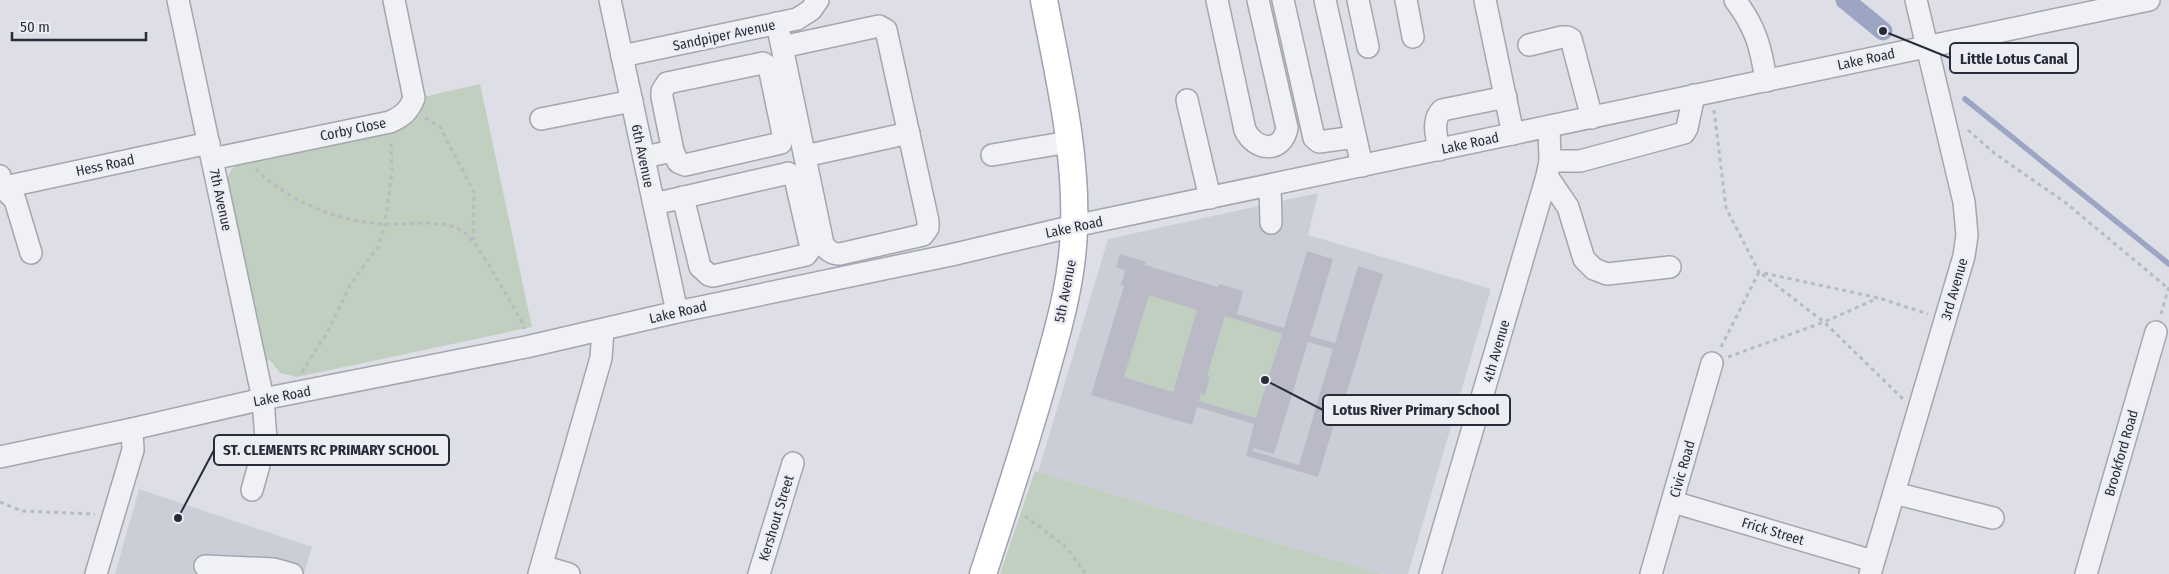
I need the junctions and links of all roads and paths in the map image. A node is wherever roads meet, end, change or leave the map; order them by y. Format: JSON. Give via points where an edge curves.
{"nodes":[{"id":1,"x":178,"y":0,"type":"edge"},
{"id":2,"x":394,"y":0,"type":"edge"},
{"id":3,"x":610,"y":0,"type":"edge"},
{"id":4,"x":818,"y":0,"type":"edge"},
{"id":5,"x":1044,"y":0,"type":"edge"},
{"id":6,"x":1217,"y":0,"type":"edge"},
{"id":7,"x":1258,"y":0,"type":"edge"},
{"id":8,"x":1283,"y":0,"type":"edge"},
{"id":9,"x":1325,"y":0,"type":"edge"},
{"id":10,"x":1358,"y":0,"type":"edge"},
{"id":11,"x":1406,"y":0,"type":"edge"},
{"id":12,"x":1485,"y":0,"type":"edge"},
{"id":13,"x":1735,"y":0,"type":"edge"},
{"id":14,"x":1916,"y":0,"type":"edge"},
{"id":15,"x":2149,"y":0,"type":"edge"},
{"id":16,"x":777,"y":23,"type":"junction"},
{"id":17,"x":1413,"y":37,"type":"dead end"},
{"id":18,"x":1529,"y":45,"type":"dead end"},
{"id":19,"x":782,"y":47,"type":"junction"},
{"id":20,"x":1368,"y":47,"type":"dead end"},
{"id":21,"x":1926,"y":47,"type":"junction"},
{"id":22,"x":622,"y":56,"type":"junction"},
{"id":23,"x":1766,"y":81,"type":"junction"},
{"id":24,"x":1703,"y":94,"type":"junction"},
{"id":25,"x":1506,"y":97,"type":"junction"},
{"id":26,"x":1187,"y":100,"type":"dead end"},
{"id":27,"x":632,"y":101,"type":"junction"},
{"id":28,"x":1941,"y":107,"type":"junction"},
{"id":29,"x":410,"y":108,"type":"junction"},
{"id":30,"x":1592,"y":118,"type":"junction"},
{"id":31,"x":541,"y":119,"type":"dead end"},
{"id":32,"x":390,"y":122,"type":"junction"},
{"id":33,"x":1549,"y":127,"type":"junction"},
{"id":34,"x":910,"y":133,"type":"junction"},
{"id":35,"x":1513,"y":134,"type":"junction"},
{"id":36,"x":1356,"y":137,"type":"junction"},
{"id":37,"x":1069,"y":142,"type":"junction"},
{"id":38,"x":1440,"y":150,"type":"junction"},
{"id":39,"x":211,"y":151,"type":"junction"},
{"id":40,"x":673,"y":151,"type":"junction"},
{"id":41,"x":244,"y":152,"type":"junction"},
{"id":42,"x":992,"y":155,"type":"dead end"},
{"id":43,"x":805,"y":156,"type":"junction"},
{"id":44,"x":644,"y":158,"type":"junction"},
{"id":45,"x":1362,"y":166,"type":"junction"},
{"id":46,"x":1548,"y":169,"type":"junction"},
{"id":47,"x":1,"y":183,"type":"edge"},
{"id":48,"x":1270,"y":186,"type":"junction"},
{"id":49,"x":683,"y":197,"type":"junction"},
{"id":50,"x":1210,"y":198,"type":"junction"},
{"id":51,"x":654,"y":204,"type":"junction"},
{"id":52,"x":1271,"y":223,"type":"dead end"},
{"id":53,"x":385,"y":224,"type":"junction"},
{"id":54,"x":1074,"y":226,"type":"junction"},
{"id":55,"x":473,"y":241,"type":"junction"},
{"id":56,"x":31,"y":253,"type":"dead end"},
{"id":57,"x":1670,"y":267,"type":"dead end"},
{"id":58,"x":1759,"y":272,"type":"junction"},
{"id":59,"x":2169,"y":288,"type":"edge"},
{"id":60,"x":1879,"y":298,"type":"junction"},
{"id":61,"x":677,"y":312,"type":"junction"},
{"id":62,"x":1945,"y":319,"type":"junction"},
{"id":63,"x":1824,"y":322,"type":"junction"},
{"id":64,"x":604,"y":330,"type":"junction"},
{"id":65,"x":524,"y":332,"type":"dead end"},
{"id":66,"x":2156,"y":332,"type":"joint"},
{"id":67,"x":1712,"y":364,"type":"junction"},
{"id":68,"x":301,"y":378,"type":"dead end"},
{"id":69,"x":263,"y":399,"type":"junction"},
{"id":70,"x":1918,"y":413,"type":"junction"},
{"id":71,"x":132,"y":429,"type":"junction"},
{"id":72,"x":0,"y":456,"type":"edge"},
{"id":73,"x":793,"y":462,"type":"dead end"},
{"id":74,"x":252,"y":490,"type":"dead end"},
{"id":75,"x":1894,"y":493,"type":"junction"},
{"id":76,"x":0,"y":502,"type":"edge"},
{"id":77,"x":1006,"y":502,"type":"junction"},
{"id":78,"x":1673,"y":502,"type":"junction"},
{"id":79,"x":102,"y":514,"type":"dead end"},
{"id":80,"x":1993,"y":518,"type":"dead end"},
{"id":81,"x":205,"y":566,"type":"dead end"},
{"id":82,"x":1871,"y":568,"type":"edge"},
{"id":83,"x":540,"y":570,"type":"edge"},
{"id":84,"x":96,"y":574,"type":"edge"},
{"id":85,"x":292,"y":574,"type":"edge"},
{"id":86,"x":569,"y":574,"type":"edge"},
{"id":87,"x":760,"y":574,"type":"edge"},
{"id":88,"x":983,"y":574,"type":"edge"},
{"id":89,"x":1086,"y":574,"type":"edge"},
{"id":90,"x":1430,"y":574,"type":"edge"},
{"id":91,"x":1652,"y":574,"type":"edge"},
{"id":92,"x":2086,"y":574,"type":"edge"}],
"edges":[{"from":1,"to":39,"type":"street","name":"7th Avenue"},
{"from":2,"to":29,"type":"street","via":[[412,84],[414,98]]},
{"from":3,"to":22,"type":"street","name":"6th Avenue"},
{"from":4,"to":16,"type":"street","name":"Sandpiper Avenue","via":[[805,15]]},
{"from":5,"to":37,"type":"main road","name":"5th Avenue"},
{"from":6,"to":7,"type":"street","via":[[1245,130],[1255,144],[1268,147],[1282,139],[1287,128]]},
{"from":8,"to":36,"type":"street","via":[[1314,138],[1319,142]]},
{"from":9,"to":36,"type":"street"},
{"from":10,"to":20,"type":"street"},
{"from":11,"to":17,"type":"street"},
{"from":12,"to":25,"type":"street"},
{"from":13,"to":23,"type":"street","via":[[1749,19],[1758,40]]},
{"from":14,"to":21,"type":"street","name":"3rd Avenue"},
{"from":15,"to":21,"type":"street","name":"Lake Road"},
{"from":16,"to":19,"type":"street"},
{"from":16,"to":22,"type":"street","name":"Sandpiper Avenue"},
{"from":18,"to":30,"type":"street","via":[[1567,36],[1571,39]]},
{"from":19,"to":34,"type":"street","via":[[883,27],[888,35]]},
{"from":19,"to":43,"type":"street"},
{"from":21,"to":23,"type":"street","name":"Lake Road"},
{"from":21,"to":28,"type":"street","name":"3rd Avenue"},
{"from":22,"to":27,"type":"street","name":"6th Avenue"},
{"from":23,"to":24,"type":"street","name":"Lake Road"},
{"from":24,"to":30,"type":"street","name":"Lake Road"},
{"from":24,"to":46,"type":"street","via":[[1684,133]]},
{"from":24,"to":58,"type":"path","via":[[1726,208]]},
{"from":25,"to":35,"type":"street"},
{"from":25,"to":38,"type":"street","via":[[1442,110],[1436,118]]},
{"from":26,"to":50,"type":"street"},
{"from":27,"to":31,"type":"street"},
{"from":27,"to":44,"type":"street","name":"6th Avenue"},
{"from":28,"to":59,"type":"path","via":[[1994,153],[2066,203]]},
{"from":28,"to":62,"type":"street","name":"3rd Avenue","via":[[1967,220],[1964,256]]},
{"from":29,"to":32,"type":"street","name":"Corby Close"},
{"from":29,"to":55,"type":"path","via":[[440,127],[474,192]]},
{"from":30,"to":33,"type":"street","name":"Lake Road"},
{"from":32,"to":41,"type":"street","name":"Corby Close"},
{"from":32,"to":53,"type":"path","via":[[392,171]]},
{"from":33,"to":35,"type":"street","name":"Lake Road"},
{"from":33,"to":46,"type":"street","name":"4th Avenue"},
{"from":34,"to":43,"type":"street"},
{"from":34,"to":43,"type":"street","via":[[928,221],[926,232],[840,254],[831,252],[823,244]]},
{"from":35,"to":38,"type":"street","name":"Lake Road"},
{"from":36,"to":45,"type":"street"},
{"from":37,"to":42,"type":"street"},
{"from":37,"to":54,"type":"main road","name":"5th Avenue"},
{"from":38,"to":45,"type":"street","name":"Lake Road"},
{"from":39,"to":41,"type":"street","name":"Corby Close"},
{"from":39,"to":47,"type":"street","name":"Hess Road"},
{"from":39,"to":69,"type":"street","name":"7th Avenue"},
{"from":40,"to":40,"type":"street","via":[[678,162],[685,165],[781,144],[783,134],[769,67],[763,63],[667,83],[662,97]]},
{"from":40,"to":44,"type":"street"},
{"from":41,"to":53,"type":"path","via":[[256,170],[304,202],[341,217]]},
{"from":44,"to":51,"type":"street","name":"6th Avenue"},
{"from":45,"to":48,"type":"street","name":"Lake Road"},
{"from":46,"to":57,"type":"street","via":[[1568,207],[1584,258],[1594,269],[1607,274]]},
{"from":46,"to":90,"type":"street","name":"4th Avenue"},
{"from":47,"to":56,"type":"street","via":[[15,200]]},
{"from":48,"to":50,"type":"street","name":"Lake Road"},
{"from":48,"to":52,"type":"street"},
{"from":49,"to":49,"type":"street","via":[[788,173],[794,178],[810,252],[788,260],[709,275],[700,267]]},
{"from":49,"to":51,"type":"street"},
{"from":50,"to":54,"type":"street","name":"Lake Road"},
{"from":51,"to":61,"type":"street","name":"6th Avenue"},
{"from":53,"to":55,"type":"path","via":[[451,226]]},
{"from":53,"to":68,"type":"path","via":[[378,248],[351,283]]},
{"from":54,"to":61,"type":"street","name":"Lake Road"},
{"from":54,"to":77,"type":"main road","name":"5th Avenue","via":[[1073,251],[1061,316],[1041,393]]},
{"from":55,"to":65,"type":"path","via":[[524,325]]},
{"from":58,"to":60,"type":"path"},
{"from":58,"to":63,"type":"path"},
{"from":58,"to":67,"type":"path"},
{"from":59,"to":66,"type":"path"},
{"from":60,"to":62,"type":"path"},
{"from":60,"to":63,"type":"path"},
{"from":61,"to":64,"type":"street","name":"Lake Road"},
{"from":62,"to":70,"type":"street","name":"3rd Avenue"},
{"from":63,"to":67,"type":"path"},
{"from":63,"to":70,"type":"path"},
{"from":64,"to":69,"type":"street","name":"Lake Road"},
{"from":64,"to":83,"type":"street","via":[[601,358]]},
{"from":66,"to":92,"type":"street","name":"Brookford Road"},
{"from":67,"to":78,"type":"street","name":"Civic Road"},
{"from":69,"to":71,"type":"street","name":"Lake Road"},
{"from":69,"to":74,"type":"street","name":"7th Avenue","via":[[266,440]]},
{"from":70,"to":75,"type":"street","name":"3rd Avenue"},
{"from":71,"to":72,"type":"street","name":"Lake Road"},
{"from":71,"to":84,"type":"street","via":[[133,450]]},
{"from":73,"to":87,"type":"street","name":"Kershout Street"},
{"from":75,"to":80,"type":"street"},
{"from":75,"to":82,"type":"street","name":"3rd Avenue"},
{"from":76,"to":79,"type":"path","via":[[22,511]]},
{"from":77,"to":88,"type":"main road","name":"5th Avenue"},
{"from":77,"to":89,"type":"path","via":[[1066,547]]},
{"from":78,"to":82,"type":"street","name":"Frick Street"},
{"from":78,"to":91,"type":"street","name":"Civic Road"},
{"from":81,"to":85,"type":"street","via":[[274,569]]},
{"from":83,"to":86,"type":"street"}]}
